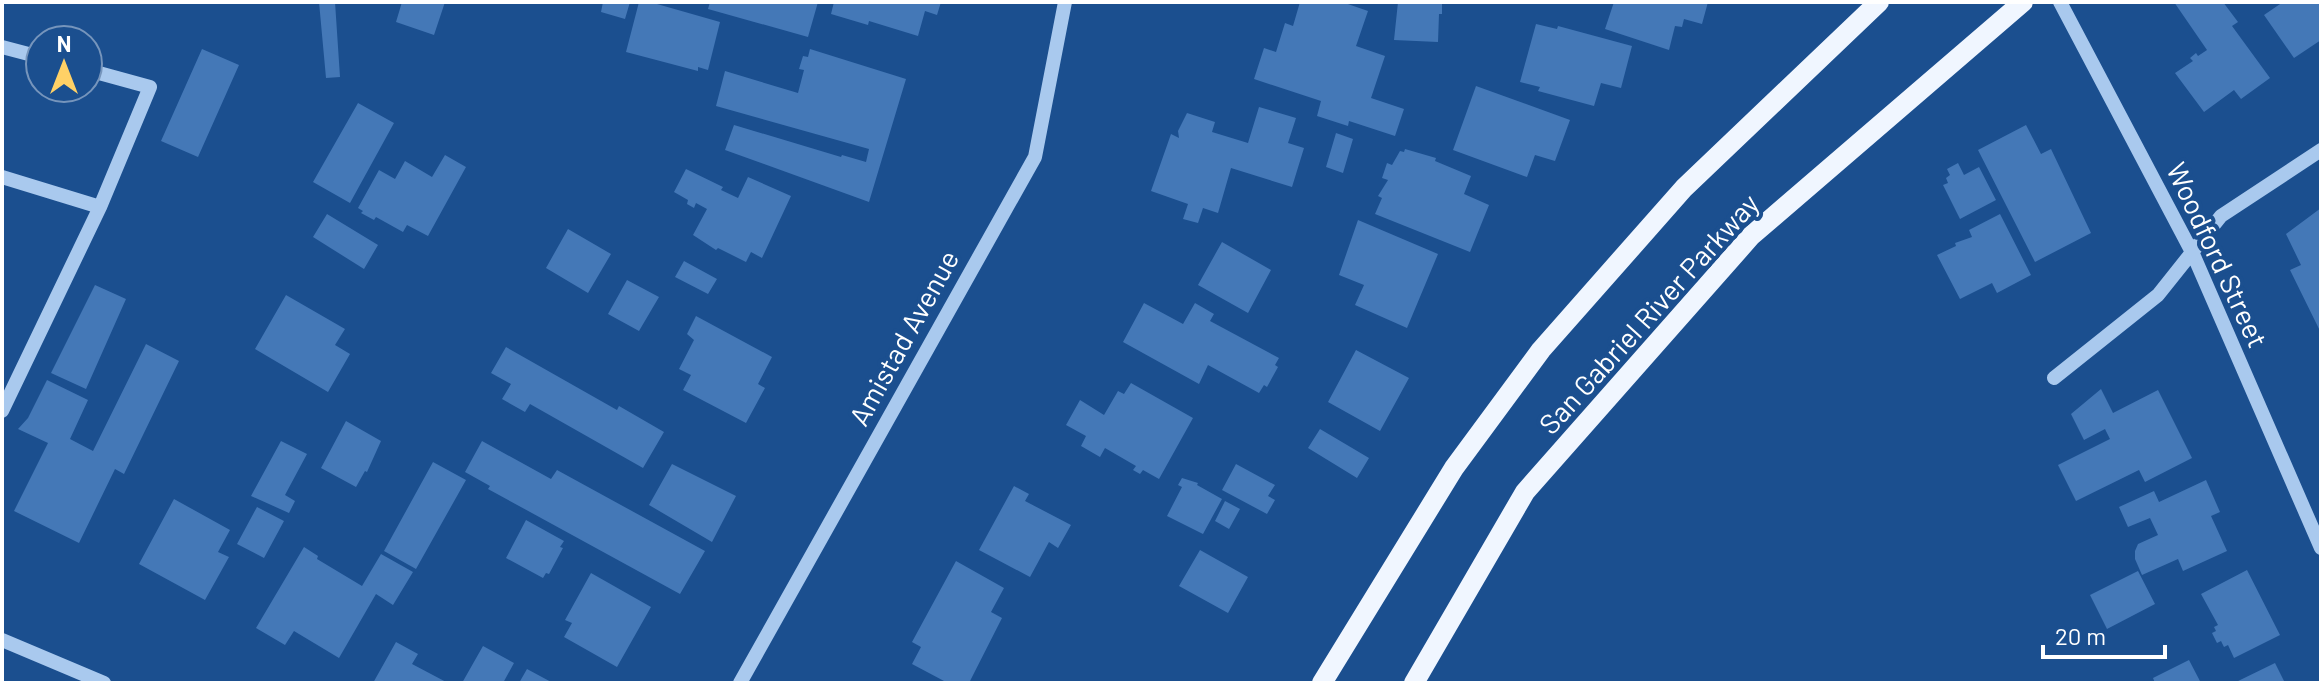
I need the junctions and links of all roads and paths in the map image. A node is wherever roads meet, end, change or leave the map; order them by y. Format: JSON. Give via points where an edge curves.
{"nodes":[{"id":1,"x":1065,"y":2,"type":"edge"},
{"id":2,"x":1879,"y":2,"type":"edge"},
{"id":3,"x":2023,"y":2,"type":"edge"},
{"id":4,"x":2060,"y":2,"type":"edge"},
{"id":5,"x":2,"y":47,"type":"edge"},
{"id":6,"x":24,"y":53,"type":"edge"},
{"id":7,"x":104,"y":74,"type":"edge"},
{"id":8,"x":2321,"y":150,"type":"edge"},
{"id":9,"x":2,"y":177,"type":"edge"},
{"id":10,"x":100,"y":207,"type":"junction"},
{"id":11,"x":2193,"y":254,"type":"junction"},
{"id":12,"x":2054,"y":378,"type":"dead end"},
{"id":13,"x":2,"y":411,"type":"edge"},
{"id":14,"x":2318,"y":542,"type":"edge"},
{"id":15,"x":2,"y":640,"type":"edge"},
{"id":16,"x":104,"y":683,"type":"edge"},
{"id":17,"x":740,"y":683,"type":"edge"},
{"id":18,"x":1322,"y":683,"type":"edge"},
{"id":19,"x":1414,"y":683,"type":"edge"}],
"edges":[{"from":1,"to":17,"type":"street","name":"Amistad Avenue","via":[[1035,157]]},
{"from":2,"to":18,"type":"main road","name":"San Gabriel River Parkway","via":[[1684,188],[1541,350],[1454,468]]},
{"from":3,"to":19,"type":"main road","name":"San Gabriel River Parkway","via":[[1751,236],[1525,492]]},
{"from":4,"to":11,"type":"street","name":"Woodford Street"},
{"from":5,"to":6,"type":"street"},
{"from":7,"to":10,"type":"street","via":[[150,87]]},
{"from":8,"to":11,"type":"street","via":[[2221,216]]},
{"from":9,"to":10,"type":"street"},
{"from":10,"to":13,"type":"street"},
{"from":11,"to":12,"type":"street","via":[[2158,295]]},
{"from":11,"to":14,"type":"street","name":"Woodford Street"},
{"from":15,"to":16,"type":"street"}]}
